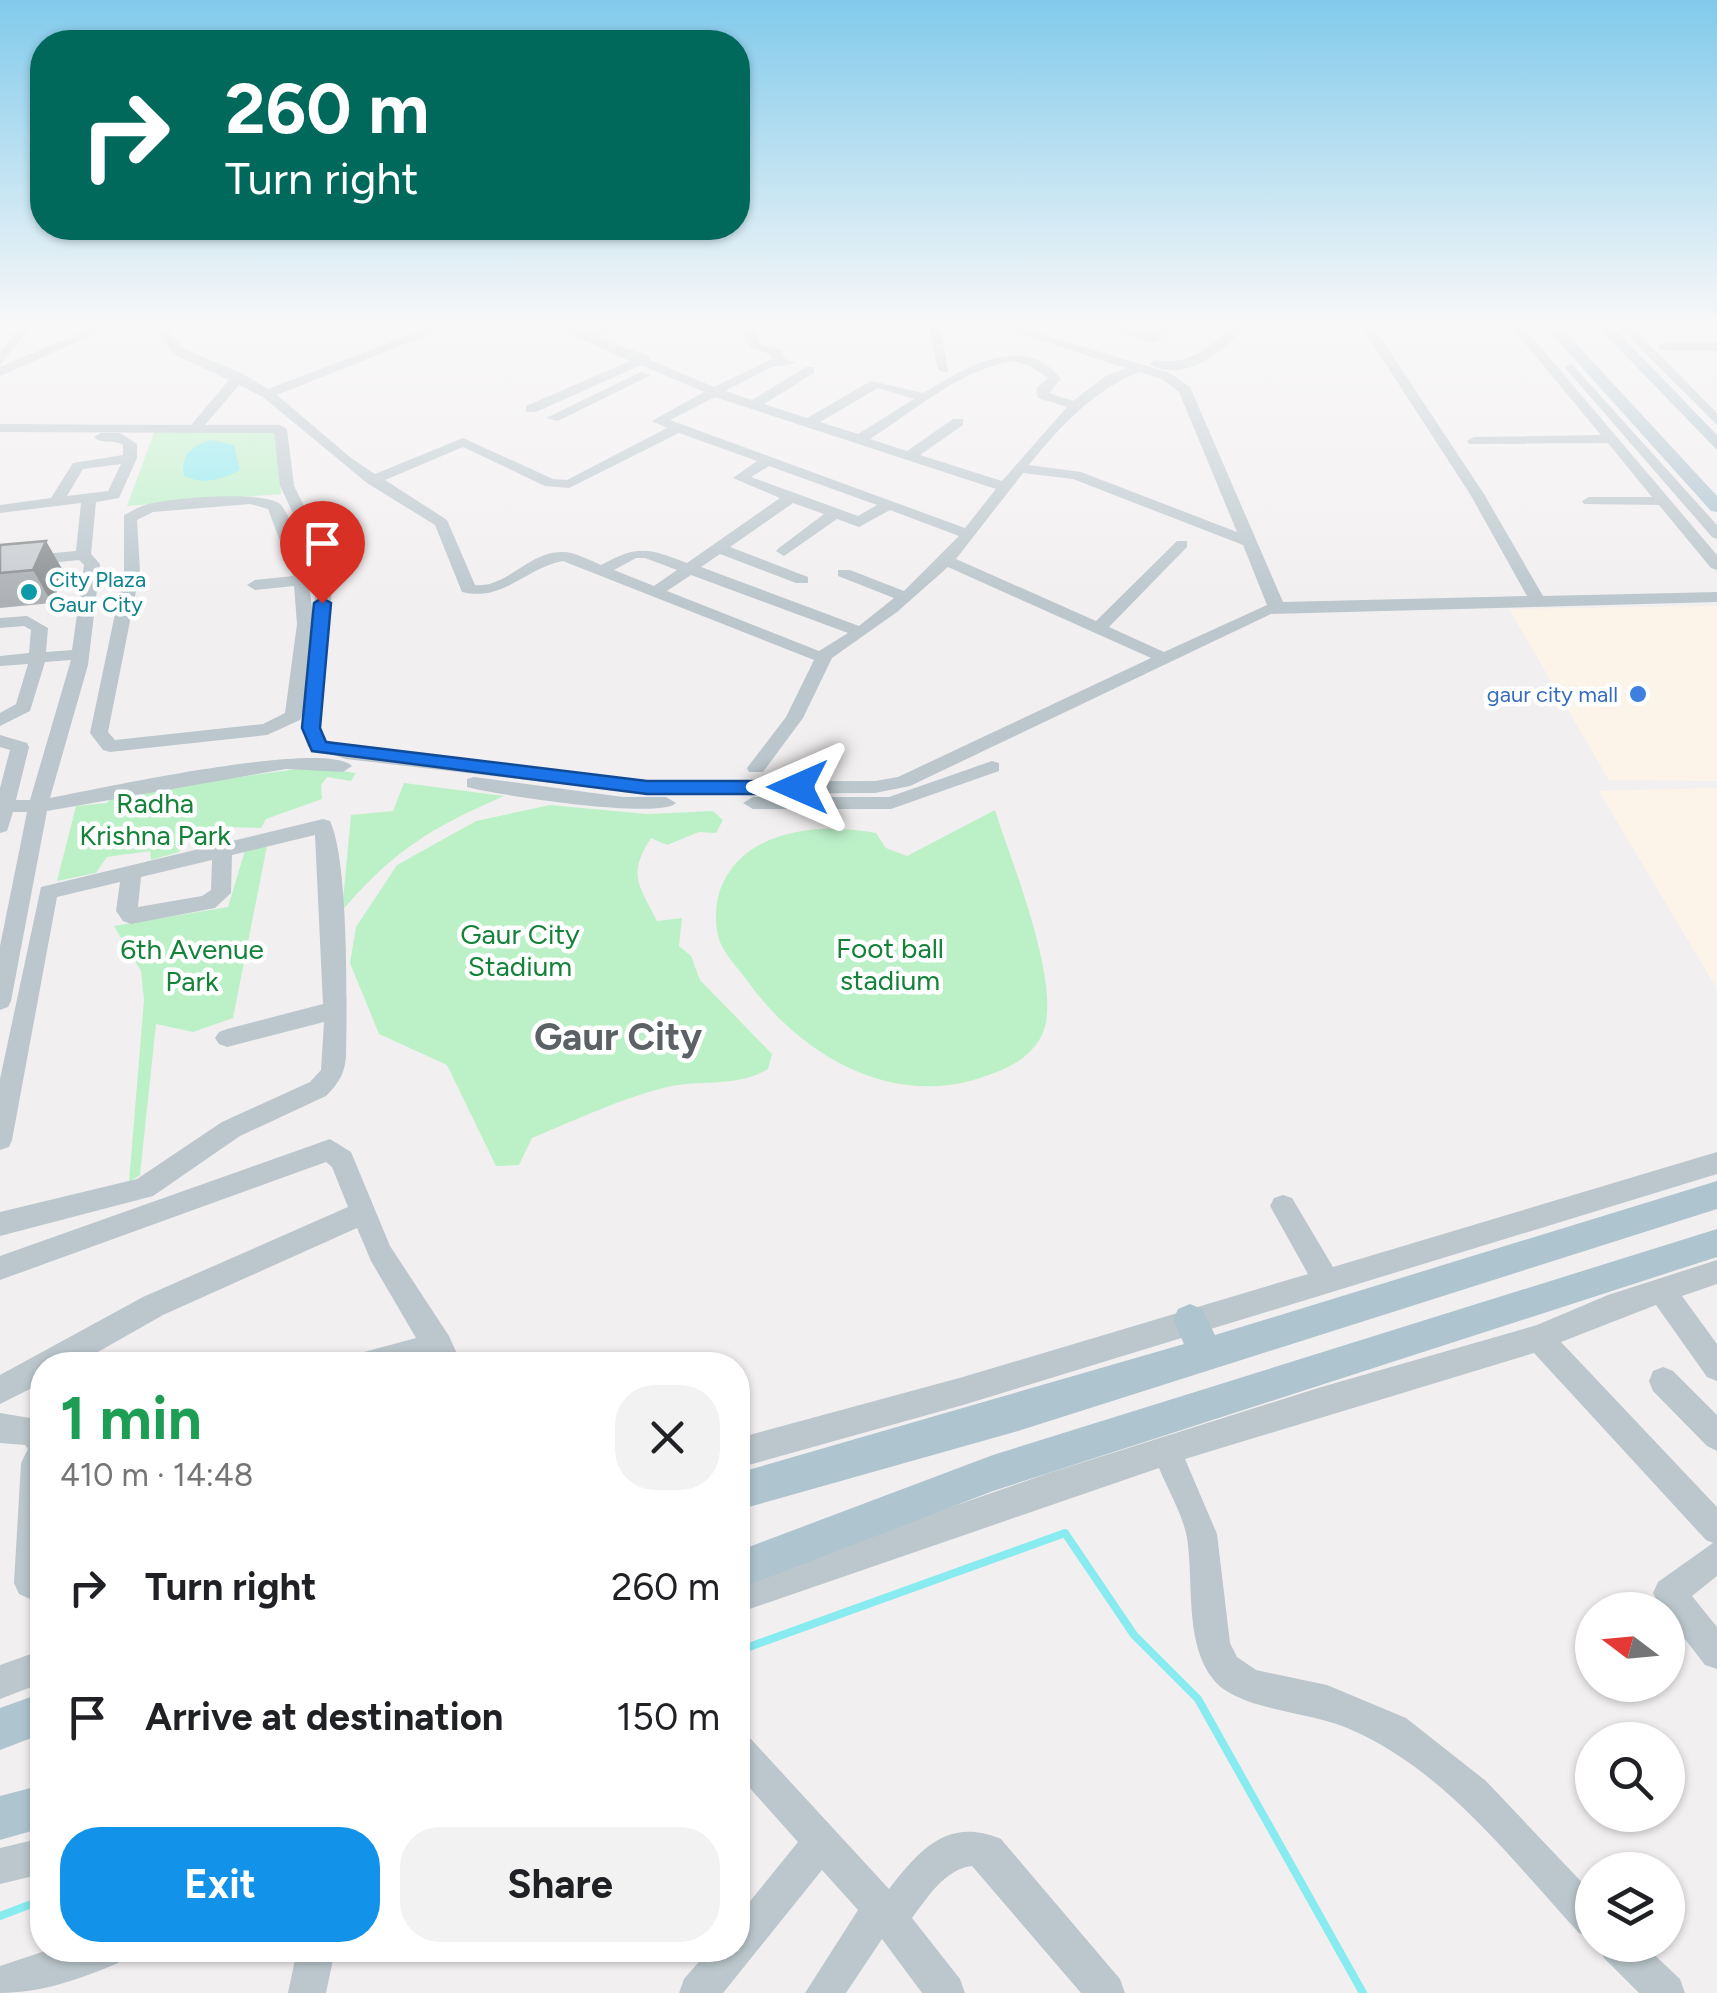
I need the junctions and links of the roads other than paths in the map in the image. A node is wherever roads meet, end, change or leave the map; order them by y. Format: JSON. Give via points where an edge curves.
{"nodes":[{"id":1,"x":206,"y":416,"type":"edge"},
{"id":2,"x":293,"y":416,"type":"edge"},
{"id":3,"x":558,"y":416,"type":"edge"},
{"id":4,"x":668,"y":416,"type":"edge"},
{"id":5,"x":790,"y":416,"type":"edge"},
{"id":6,"x":820,"y":416,"type":"edge"},
{"id":7,"x":897,"y":416,"type":"edge"},
{"id":8,"x":1067,"y":416,"type":"edge"},
{"id":9,"x":1196,"y":416,"type":"edge"},
{"id":10,"x":1426,"y":416,"type":"edge"},
{"id":11,"x":1593,"y":416,"type":"edge"},
{"id":12,"x":1614,"y":416,"type":"edge"},
{"id":13,"x":1634,"y":416,"type":"edge"},
{"id":14,"x":1689,"y":416,"type":"edge"},
{"id":15,"x":554,"y":418,"type":"dead end"},
{"id":16,"x":810,"y":422,"type":"junction"},
{"id":17,"x":958,"y":422,"type":"dead end"},
{"id":18,"x":196,"y":427,"type":"junction"},
{"id":19,"x":306,"y":427,"type":"junction"},
{"id":20,"x":0,"y":428,"type":"edge"},
{"id":21,"x":280,"y":429,"type":"junction"},
{"id":22,"x":676,"y":429,"type":"junction"},
{"id":23,"x":0,"y":437,"type":"edge"},
{"id":24,"x":860,"y":439,"type":"junction"},
{"id":25,"x":1612,"y":439,"type":"junction"},
{"id":26,"x":1474,"y":441,"type":"dead end"},
{"id":27,"x":1717,"y":445,"type":"edge"},
{"id":28,"x":910,"y":455,"type":"junction"},
{"id":29,"x":130,"y":458,"type":"junction"},
{"id":30,"x":770,"y":459,"type":"junction"},
{"id":31,"x":1020,"y":468,"type":"junction"},
{"id":32,"x":372,"y":480,"type":"junction"},
{"id":33,"x":1006,"y":487,"type":"junction"},
{"id":34,"x":791,"y":497,"type":"junction"},
{"id":35,"x":89,"y":499,"type":"junction"},
{"id":36,"x":1663,"y":500,"type":"junction"},
{"id":37,"x":1589,"y":501,"type":"dead end"},
{"id":38,"x":56,"y":502,"type":"junction"},
{"id":39,"x":198,"y":504,"type":"junction"},
{"id":40,"x":888,"y":505,"type":"junction"},
{"id":41,"x":1717,"y":506,"type":"edge"},
{"id":42,"x":0,"y":509,"type":"edge"},
{"id":43,"x":835,"y":513,"type":"junction"},
{"id":44,"x":198,"y":527,"type":"dead end"},
{"id":45,"x":966,"y":533,"type":"junction"},
{"id":46,"x":1717,"y":534,"type":"edge"},
{"id":47,"x":1249,"y":542,"type":"junction"},
{"id":48,"x":1182,"y":544,"type":"dead end"},
{"id":49,"x":718,"y":548,"type":"junction"},
{"id":50,"x":784,"y":552,"type":"dead end"},
{"id":51,"x":84,"y":556,"type":"junction"},
{"id":52,"x":946,"y":560,"type":"junction"},
{"id":53,"x":0,"y":563,"type":"edge"},
{"id":54,"x":1717,"y":564,"type":"edge"},
{"id":55,"x":688,"y":569,"type":"junction"},
{"id":56,"x":601,"y":572,"type":"junction"},
{"id":57,"x":844,"y":573,"type":"dead end"},
{"id":58,"x":302,"y":580,"type":"junction"},
{"id":59,"x":802,"y":580,"type":"dead end"},
{"id":60,"x":255,"y":585,"type":"dead end"},
{"id":61,"x":654,"y":592,"type":"junction"},
{"id":62,"x":902,"y":596,"type":"junction"},
{"id":63,"x":1717,"y":597,"type":"edge"},
{"id":64,"x":1537,"y":599,"type":"junction"},
{"id":65,"x":1277,"y":608,"type":"junction"},
{"id":66,"x":122,"y":620,"type":"junction"},
{"id":67,"x":0,"y":623,"type":"edge"},
{"id":68,"x":84,"y":625,"type":"junction"},
{"id":69,"x":1098,"y":628,"type":"junction"},
{"id":70,"x":860,"y":632,"type":"junction"},
{"id":71,"x":825,"y":655,"type":"junction"},
{"id":72,"x":80,"y":659,"type":"junction"},
{"id":73,"x":1167,"y":659,"type":"junction"},
{"id":74,"x":0,"y":661,"type":"edge"},
{"id":75,"x":37,"y":665,"type":"junction"},
{"id":76,"x":0,"y":676,"type":"edge"},
{"id":77,"x":0,"y":720,"type":"edge"},
{"id":78,"x":0,"y":741,"type":"edge"},
{"id":79,"x":992,"y":766,"type":"dead end"},
{"id":80,"x":756,"y":768,"type":"dead end"},
{"id":81,"x":39,"y":799,"type":"junction"},
{"id":82,"x":5,"y":810,"type":"edge"},
{"id":83,"x":222,"y":848,"type":"junction"},
{"id":84,"x":132,"y":870,"type":"junction"},
{"id":85,"x":0,"y":1001,"type":"edge"},
{"id":86,"x":334,"y":1010,"type":"junction"},
{"id":87,"x":227,"y":1038,"type":"dead end"},
{"id":88,"x":9,"y":1040,"type":"edge"},
{"id":89,"x":0,"y":1140,"type":"edge"},
{"id":90,"x":1717,"y":1164,"type":"edge"},
{"id":91,"x":1717,"y":1195,"type":"edge"},
{"id":92,"x":1284,"y":1206,"type":"dead end"},
{"id":93,"x":362,"y":1213,"type":"junction"},
{"id":94,"x":0,"y":1224,"type":"edge"},
{"id":95,"x":1717,"y":1243,"type":"edge"},
{"id":96,"x":0,"y":1268,"type":"edge"},
{"id":97,"x":1717,"y":1272,"type":"edge"},
{"id":98,"x":1326,"y":1280,"type":"junction"},
{"id":99,"x":1661,"y":1290,"type":"junction"},
{"id":100,"x":1190,"y":1320,"type":"junction"},
{"id":101,"x":1539,"y":1338,"type":"junction"},
{"id":102,"x":72,"y":1352,"type":"edge"},
{"id":103,"x":442,"y":1352,"type":"edge"},
{"id":104,"x":1206,"y":1353,"type":"junction"},
{"id":105,"x":1717,"y":1367,"type":"edge"},
{"id":106,"x":30,"y":1375,"type":"edge"},
{"id":107,"x":1663,"y":1381,"type":"dead end"},
{"id":108,"x":8,"y":1387,"type":"edge"},
{"id":109,"x":2,"y":1428,"type":"edge"},
{"id":110,"x":30,"y":1431,"type":"edge"},
{"id":111,"x":1717,"y":1436,"type":"edge"},
{"id":112,"x":750,"y":1451,"type":"edge"},
{"id":113,"x":1167,"y":1452,"type":"junction"},
{"id":114,"x":1042,"y":1474,"type":"junction"},
{"id":115,"x":750,"y":1489,"type":"edge"},
{"id":116,"x":998,"y":1490,"type":"junction"},
{"id":117,"x":1717,"y":1528,"type":"edge"},
{"id":118,"x":1717,"y":1557,"type":"edge"},
{"id":119,"x":750,"y":1566,"type":"edge"},
{"id":120,"x":750,"y":1592,"type":"edge"},
{"id":121,"x":1717,"y":1652,"type":"edge"},
{"id":122,"x":30,"y":1671,"type":"edge"},
{"id":123,"x":0,"y":1682,"type":"edge"},
{"id":124,"x":30,"y":1718,"type":"edge"},
{"id":125,"x":0,"y":1729,"type":"edge"},
{"id":126,"x":750,"y":1763,"type":"edge"},
{"id":127,"x":30,"y":1811,"type":"edge"},
{"id":128,"x":0,"y":1818,"type":"edge"},
{"id":129,"x":820,"y":1842,"type":"junction"},
{"id":130,"x":30,"y":1859,"type":"edge"},
{"id":131,"x":0,"y":1866,"type":"edge"},
{"id":132,"x":1575,"y":1902,"type":"edge"},
{"id":133,"x":885,"y":1913,"type":"junction"},
{"id":134,"x":750,"y":1930,"type":"edge"},
{"id":135,"x":68,"y":1962,"type":"edge"},
{"id":136,"x":313,"y":1962,"type":"edge"},
{"id":137,"x":724,"y":1962,"type":"edge"},
{"id":138,"x":1634,"y":1962,"type":"edge"},
{"id":139,"x":0,"y":1985,"type":"edge"},
{"id":140,"x":943,"y":1991,"type":"edge"},
{"id":141,"x":307,"y":1993,"type":"edge"},
{"id":142,"x":698,"y":1993,"type":"edge"},
{"id":143,"x":824,"y":1993,"type":"edge"},
{"id":144,"x":1106,"y":1993,"type":"edge"},
{"id":145,"x":1666,"y":1993,"type":"edge"}],
"edges":[{"from":1,"to":18,"type":"street"},
{"from":2,"to":19,"type":"street"},
{"from":3,"to":15,"type":"street"},
{"from":4,"to":22,"type":"street","via":[[659,420]]},
{"from":5,"to":16,"type":"street"},
{"from":6,"to":16,"type":"street"},
{"from":7,"to":24,"type":"street"},
{"from":8,"to":31,"type":"street"},
{"from":9,"to":47,"type":"street"},
{"from":10,"to":64,"type":"street"},
{"from":11,"to":25,"type":"street"},
{"from":12,"to":46,"type":"street"},
{"from":13,"to":41,"type":"main road"},
{"from":14,"to":27,"type":"main road"},
{"from":16,"to":24,"type":"street"},
{"from":17,"to":28,"type":"street"},
{"from":18,"to":20,"type":"street"},
{"from":18,"to":21,"type":"street"},
{"from":19,"to":21,"type":"street"},
{"from":19,"to":32,"type":"street"},
{"from":21,"to":73,"type":"street","via":[[287,486],[326,565],[311,728],[315,743],[328,750],[647,788],[875,787],[919,778]]},
{"from":22,"to":30,"type":"street"},
{"from":22,"to":32,"type":"street","via":[[559,486],[463,442]]},
{"from":23,"to":29,"type":"street","via":[[120,437],[130,444]]},
{"from":24,"to":28,"type":"street"},
{"from":25,"to":26,"type":"street"},
{"from":25,"to":36,"type":"street"},
{"from":28,"to":33,"type":"street"},
{"from":29,"to":35,"type":"street","via":[[119,491]]},
{"from":29,"to":38,"type":"street","via":[[78,466]]},
{"from":30,"to":34,"type":"street","via":[[740,478]]},
{"from":30,"to":40,"type":"street"},
{"from":31,"to":33,"type":"street"},
{"from":31,"to":47,"type":"street","via":[[1076,475]]},
{"from":32,"to":56,"type":"street","via":[[442,522],[468,590],[488,590],[556,556]]},
{"from":33,"to":45,"type":"street"},
{"from":34,"to":43,"type":"street"},
{"from":34,"to":49,"type":"street"},
{"from":35,"to":38,"type":"street"},
{"from":35,"to":51,"type":"street"},
{"from":36,"to":37,"type":"street"},
{"from":36,"to":54,"type":"street"},
{"from":38,"to":42,"type":"street"},
{"from":39,"to":44,"type":"street"},
{"from":39,"to":58,"type":"street","via":[[272,503]]},
{"from":39,"to":66,"type":"street","via":[[142,509],[129,518],[132,571]]},
{"from":40,"to":43,"type":"street","via":[[859,522]]},
{"from":40,"to":45,"type":"street"},
{"from":43,"to":50,"type":"street"},
{"from":45,"to":52,"type":"street"},
{"from":47,"to":65,"type":"street"},
{"from":48,"to":69,"type":"street"},
{"from":49,"to":55,"type":"street"},
{"from":49,"to":59,"type":"street"},
{"from":51,"to":53,"type":"street"},
{"from":51,"to":68,"type":"street","via":[[92,564]]},
{"from":52,"to":62,"type":"street"},
{"from":52,"to":69,"type":"street"},
{"from":55,"to":56,"type":"street","via":[[641,553]]},
{"from":55,"to":61,"type":"street"},
{"from":55,"to":70,"type":"street"},
{"from":56,"to":61,"type":"street"},
{"from":57,"to":62,"type":"street"},
{"from":58,"to":60,"type":"street"},
{"from":58,"to":66,"type":"street","via":[[305,624],[294,716],[281,726],[110,746],[99,733]]},
{"from":61,"to":71,"type":"street"},
{"from":62,"to":70,"type":"street"},
{"from":63,"to":64,"type":"street"},
{"from":64,"to":65,"type":"street"},
{"from":65,"to":73,"type":"street"},
{"from":66,"to":68,"type":"street"},
{"from":67,"to":75,"type":"street","via":[[40,628]]},
{"from":68,"to":72,"type":"street"},
{"from":69,"to":73,"type":"street"},
{"from":70,"to":71,"type":"street"},
{"from":71,"to":80,"type":"street","via":[[794,718]]},
{"from":72,"to":75,"type":"street"},
{"from":72,"to":81,"type":"street"},
{"from":74,"to":75,"type":"street"},
{"from":75,"to":76,"type":"street"},
{"from":75,"to":77,"type":"street","via":[[24,707]]},
{"from":78,"to":82,"type":"street","via":[[20,746]]},
{"from":79,"to":81,"type":"street","via":[[891,804],[623,802],[311,762]]},
{"from":81,"to":82,"type":"street"},
{"from":81,"to":85,"type":"street"},
{"from":83,"to":84,"type":"street"},
{"from":83,"to":84,"type":"street","via":[[221,893],[208,903],[131,916],[126,910]]},
{"from":83,"to":86,"type":"street","via":[[318,825],[326,829]]},
{"from":84,"to":88,"type":"street","via":[[48,892]]},
{"from":86,"to":87,"type":"street"},
{"from":86,"to":94,"type":"street","via":[[334,1070],[318,1089],[231,1129],[144,1188]]},
{"from":88,"to":89,"type":"street"},
{"from":90,"to":98,"type":"street"},
{"from":91,"to":104,"type":"main road"},
{"from":92,"to":98,"type":"street"},
{"from":93,"to":96,"type":"street","via":[[342,1160],[323,1150]]},
{"from":93,"to":102,"type":"street","via":[[153,1306]]},
{"from":93,"to":103,"type":"street"},
{"from":95,"to":114,"type":"main road"},
{"from":97,"to":99,"type":"street"},
{"from":98,"to":100,"type":"street"},
{"from":99,"to":101,"type":"street"},
{"from":99,"to":105,"type":"street"},
{"from":100,"to":104,"type":"main road"},
{"from":100,"to":112,"type":"street"},
{"from":101,"to":113,"type":"street"},
{"from":101,"to":117,"type":"street"},
{"from":104,"to":115,"type":"main road"},
{"from":106,"to":108,"type":"street"},
{"from":107,"to":111,"type":"street"},
{"from":108,"to":109,"type":"street"},
{"from":109,"to":110,"type":"street"},
{"from":113,"to":114,"type":"street"},
{"from":113,"to":132,"type":"street","via":[[1202,1534],[1214,1645],[1226,1669],[1250,1685],[1328,1702],[1394,1730],[1474,1793]]},
{"from":114,"to":116,"type":"main road"},
{"from":116,"to":119,"type":"main road"},
{"from":116,"to":120,"type":"street"},
{"from":118,"to":121,"type":"street","via":[[1670,1593]]},
{"from":122,"to":123,"type":"street"},
{"from":124,"to":125,"type":"main road"},
{"from":126,"to":129,"type":"street"},
{"from":127,"to":128,"type":"main road"},
{"from":129,"to":133,"type":"street"},
{"from":129,"to":134,"type":"street"},
{"from":130,"to":131,"type":"street"},
{"from":133,"to":140,"type":"street"},
{"from":133,"to":143,"type":"street"},
{"from":133,"to":144,"type":"street","via":[[937,1862],[957,1847],[973,1845],[988,1852]]},
{"from":135,"to":139,"type":"street"},
{"from":136,"to":141,"type":"street"},
{"from":137,"to":142,"type":"street"},
{"from":138,"to":145,"type":"street"}]}
